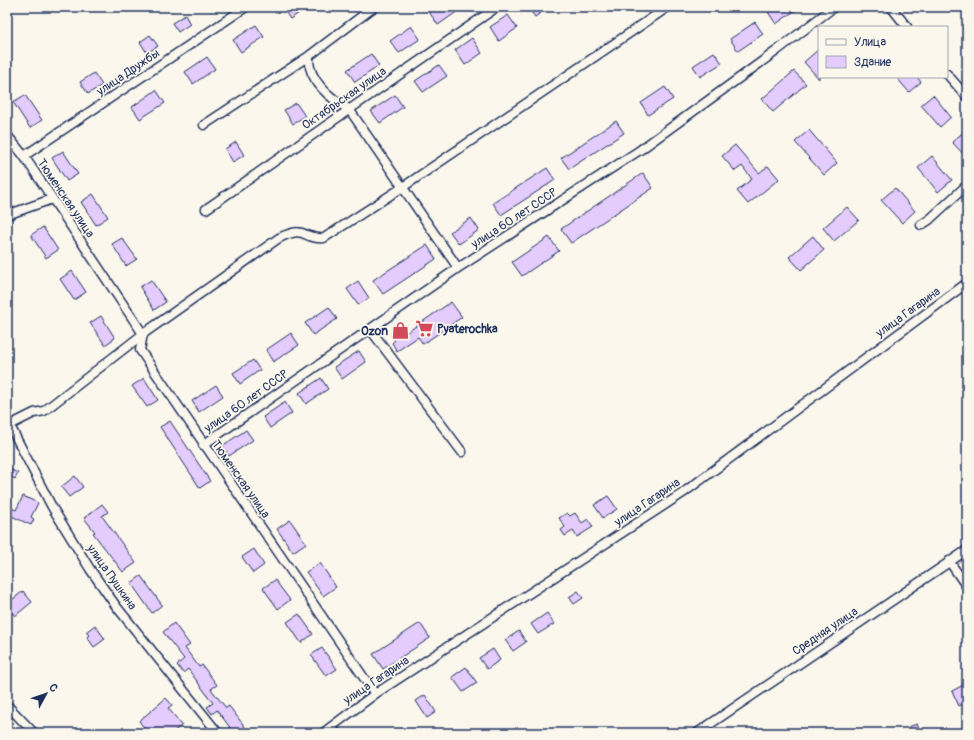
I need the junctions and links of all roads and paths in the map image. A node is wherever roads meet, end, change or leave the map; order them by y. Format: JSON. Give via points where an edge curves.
{"nodes":[{"id":1,"x":246,"y":7,"type":"edge"},
{"id":2,"x":374,"y":7,"type":"edge"},
{"id":3,"x":496,"y":7,"type":"edge"},
{"id":4,"x":834,"y":7,"type":"edge"},
{"id":5,"x":890,"y":7,"type":"edge"},
{"id":6,"x":664,"y":8,"type":"dead end"},
{"id":7,"x":907,"y":26,"type":"edge"},
{"id":8,"x":309,"y":56,"type":"junction"},
{"id":9,"x":948,"y":75,"type":"edge"},
{"id":10,"x":967,"y":97,"type":"edge"},
{"id":11,"x":349,"y":109,"type":"junction"},
{"id":12,"x":204,"y":125,"type":"dead end"},
{"id":13,"x":7,"y":135,"type":"edge"},
{"id":14,"x":24,"y":156,"type":"junction"},
{"id":15,"x":967,"y":185,"type":"edge"},
{"id":16,"x":403,"y":187,"type":"junction"},
{"id":17,"x":52,"y":199,"type":"junction"},
{"id":18,"x":206,"y":209,"type":"dead end"},
{"id":19,"x":7,"y":214,"type":"edge"},
{"id":20,"x":921,"y":225,"type":"dead end"},
{"id":21,"x":458,"y":268,"type":"junction"},
{"id":22,"x":967,"y":283,"type":"edge"},
{"id":23,"x":370,"y":329,"type":"junction"},
{"id":24,"x":143,"y":334,"type":"junction"},
{"id":25,"x":9,"y":423,"type":"edge"},
{"id":26,"x":203,"y":445,"type":"junction"},
{"id":27,"x":462,"y":452,"type":"dead end"},
{"id":28,"x":967,"y":550,"type":"edge"},
{"id":29,"x":949,"y":561,"type":"junction"},
{"id":30,"x":967,"y":587,"type":"edge"},
{"id":31,"x":375,"y":694,"type":"junction"},
{"id":32,"x":7,"y":705,"type":"edge"},
{"id":33,"x":333,"y":730,"type":"edge"},
{"id":34,"x":34,"y":733,"type":"edge"},
{"id":35,"x":218,"y":733,"type":"edge"},
{"id":36,"x":323,"y":733,"type":"edge"},
{"id":37,"x":697,"y":733,"type":"edge"}],
"edges":[{"from":1,"to":14,"type":"street","name":"улица Дружбы"},
{"from":2,"to":8,"type":"street"},
{"from":3,"to":11,"type":"street","name":"Октябрьская улица"},
{"from":4,"to":21,"type":"street","name":"улица 60 лет СССР","via":[[640,150]]},
{"from":5,"to":7,"type":"street"},
{"from":6,"to":16,"type":"street"},
{"from":8,"to":11,"type":"street","via":[[310,69],[319,83],[334,100]]},
{"from":8,"to":12,"type":"street"},
{"from":9,"to":10,"type":"street"},
{"from":11,"to":16,"type":"street"},
{"from":11,"to":18,"type":"street","name":"Октябрьская улица"},
{"from":13,"to":14,"type":"street","name":"Тюменская улица"},
{"from":14,"to":17,"type":"street","name":"Тюменская улица"},
{"from":15,"to":20,"type":"street"},
{"from":16,"to":21,"type":"street"},
{"from":16,"to":24,"type":"street","via":[[324,238],[315,239],[301,231],[279,238]]},
{"from":17,"to":19,"type":"street"},
{"from":17,"to":24,"type":"street","name":"Тюменская улица"},
{"from":21,"to":23,"type":"street","name":"улица 60 лет СССР"},
{"from":22,"to":31,"type":"street","name":"улица Гагарина","via":[[683,493]]},
{"from":23,"to":26,"type":"street","name":"улица 60 лет СССР"},
{"from":23,"to":27,"type":"street"},
{"from":24,"to":25,"type":"street","via":[[44,412],[34,413]]},
{"from":24,"to":26,"type":"street","name":"Тюменская улица","via":[[140,350]]},
{"from":25,"to":35,"type":"street","name":"улица Пушкина","via":[[52,507],[90,569],[116,606]]},
{"from":26,"to":31,"type":"street","name":"Тюменская улица"},
{"from":28,"to":29,"type":"street","name":"Средняя улица"},
{"from":29,"to":30,"type":"street"},
{"from":29,"to":37,"type":"street","name":"Средняя улица"},
{"from":31,"to":33,"type":"street","name":"улица Гагарина"},
{"from":32,"to":34,"type":"street"},
{"from":33,"to":36,"type":"street","name":"улица Гагарина"}]}
